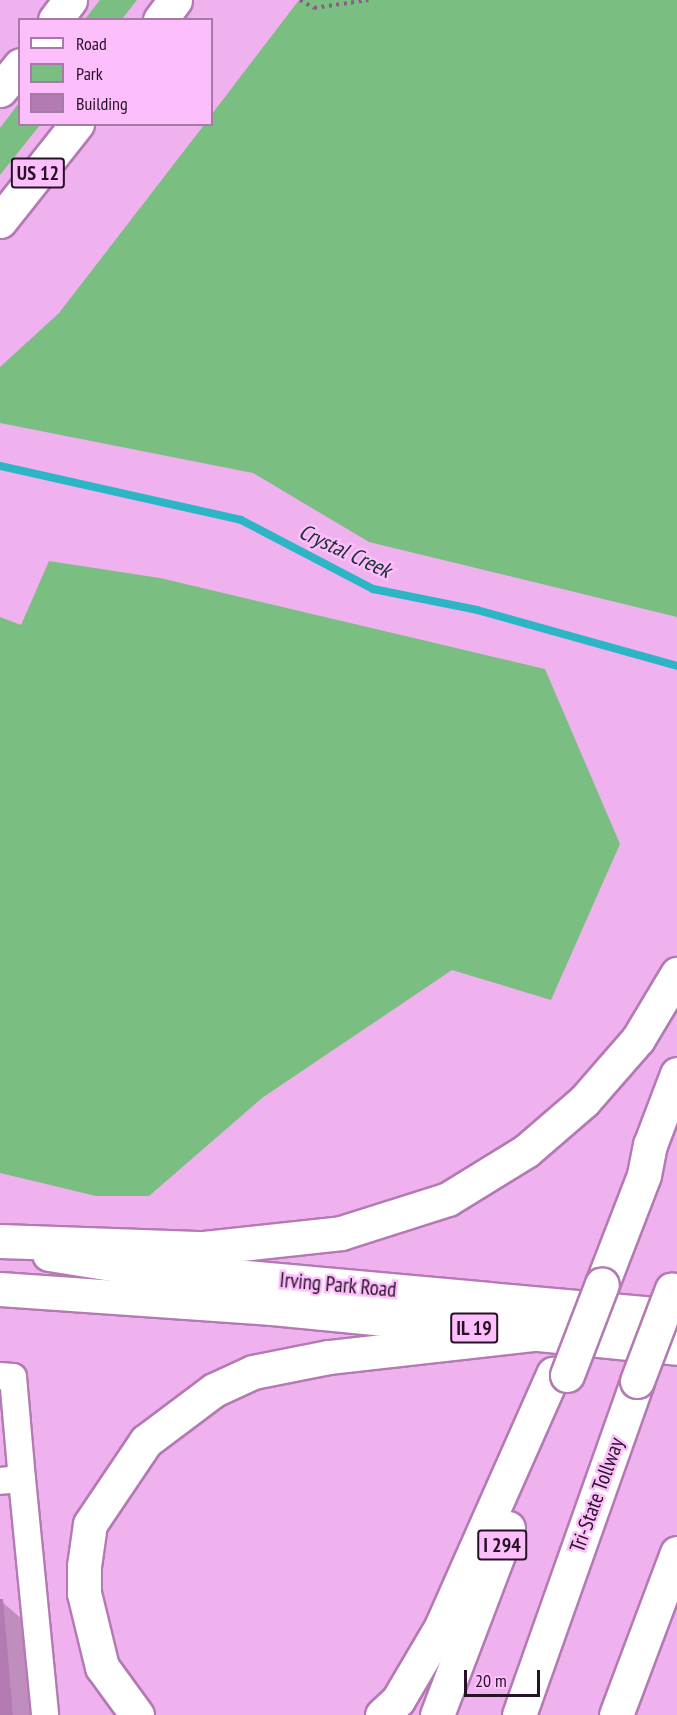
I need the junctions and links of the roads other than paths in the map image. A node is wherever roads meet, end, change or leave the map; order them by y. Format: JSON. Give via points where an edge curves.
{"nodes":[{"id":1,"x":70,"y":0,"type":"edge"},
{"id":2,"x":175,"y":0,"type":"edge"},
{"id":3,"x":56,"y":18,"type":"edge"},
{"id":4,"x":162,"y":18,"type":"edge"},
{"id":5,"x":18,"y":68,"type":"edge"},
{"id":6,"x":0,"y":90,"type":"edge"},
{"id":7,"x":75,"y":126,"type":"edge"},
{"id":8,"x":0,"y":221,"type":"edge"},
{"id":9,"x":677,"y":974,"type":"edge"},
{"id":10,"x":677,"y":1074,"type":"edge"},
{"id":11,"x":0,"y":1243,"type":"edge"},
{"id":12,"x":0,"y":1289,"type":"edge"},
{"id":13,"x":675,"y":1294,"type":"edge"},
{"id":14,"x":534,"y":1334,"type":"junction"},
{"id":15,"x":677,"y":1348,"type":"edge"},
{"id":16,"x":560,"y":1374,"type":"junction"},
{"id":17,"x":0,"y":1376,"type":"edge"},
{"id":18,"x":11,"y":1480,"type":"edge"},
{"id":19,"x":677,"y":1553,"type":"edge"},
{"id":20,"x":45,"y":1715,"type":"edge"},
{"id":21,"x":137,"y":1715,"type":"edge"},
{"id":22,"x":382,"y":1715,"type":"edge"},
{"id":23,"x":437,"y":1715,"type":"edge"},
{"id":24,"x":519,"y":1715,"type":"edge"},
{"id":25,"x":616,"y":1715,"type":"edge"}],
"edges":[{"from":1,"to":3,"type":"main road"},
{"from":2,"to":4,"type":"main road"},
{"from":5,"to":6,"type":"main road"},
{"from":7,"to":8,"type":"main road","number":"US 12"},
{"from":9,"to":11,"type":"main road","via":[[638,1039],[584,1101],[526,1151],[448,1199],[341,1233],[204,1248]]},
{"from":10,"to":16,"type":"main road","number":"I 294","bridge":true,"via":[[650,1145],[644,1175]]},
{"from":11,"to":13,"type":"main road","name":"Irving Park Road","number":"IL 19","via":[[124,1266]]},
{"from":12,"to":14,"type":"main road","name":"Irving Park Road","number":"IL 19","via":[[272,1308]]},
{"from":13,"to":24,"type":"main road","name":"Tri-State Tollway","bridge":true,"via":[[637,1382]]},
{"from":14,"to":15,"type":"main road","name":"Irving Park Road","number":"IL 19"},
{"from":14,"to":21,"type":"main road","via":[[329,1357],[253,1372],[214,1390],[146,1441],[90,1524],[84,1566],[84,1593],[102,1667]]},
{"from":16,"to":22,"type":"main road","via":[[441,1627],[398,1700]]},
{"from":16,"to":23,"type":"main road","number":"I 294"},
{"from":17,"to":18,"type":"lane","via":[[13,1377]]},
{"from":18,"to":20,"type":"lane"},
{"from":19,"to":25,"type":"main road"}]}
